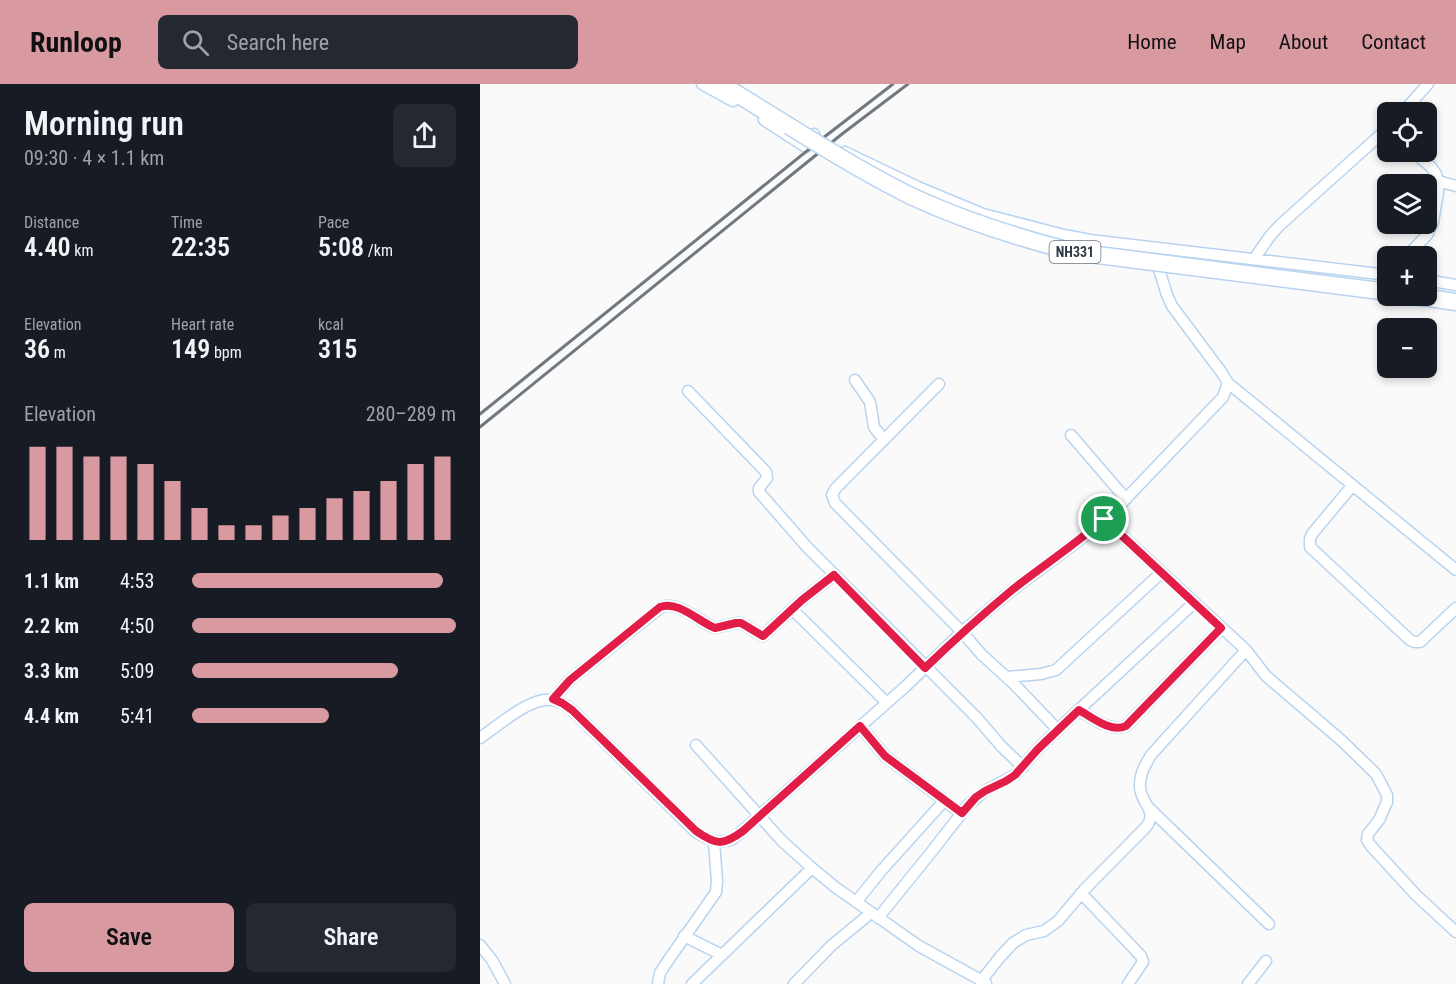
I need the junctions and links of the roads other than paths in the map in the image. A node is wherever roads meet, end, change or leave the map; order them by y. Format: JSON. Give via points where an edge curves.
{"nodes":[{"id":1,"x":702,"y":84,"type":"edge"},
{"id":2,"x":721,"y":84,"type":"edge"},
{"id":3,"x":731,"y":84,"type":"edge"},
{"id":4,"x":1428,"y":84,"type":"edge"},
{"id":5,"x":1412,"y":102,"type":"edge"},
{"id":6,"x":814,"y":133,"type":"junction"},
{"id":7,"x":1377,"y":137,"type":"edge"},
{"id":8,"x":835,"y":146,"type":"junction"},
{"id":9,"x":1425,"y":162,"type":"edge"},
{"id":10,"x":1438,"y":181,"type":"junction"},
{"id":11,"x":1456,"y":186,"type":"edge"},
{"id":12,"x":1416,"y":246,"type":"edge"},
{"id":13,"x":1254,"y":259,"type":"junction"},
{"id":14,"x":1158,"y":266,"type":"junction"},
{"id":15,"x":1377,"y":274,"type":"edge"},
{"id":16,"x":1437,"y":282,"type":"edge"},
{"id":17,"x":1456,"y":285,"type":"edge"},
{"id":18,"x":1377,"y":293,"type":"edge"},
{"id":19,"x":1377,"y":293,"type":"edge"},
{"id":20,"x":1437,"y":300,"type":"edge"},
{"id":21,"x":1437,"y":301,"type":"edge"},
{"id":22,"x":1456,"y":304,"type":"edge"},
{"id":23,"x":855,"y":380,"type":"dead end"},
{"id":24,"x":1228,"y":383,"type":"junction"},
{"id":25,"x":939,"y":384,"type":"dead end"},
{"id":26,"x":688,"y":391,"type":"dead end"},
{"id":27,"x":1071,"y":435,"type":"dead end"},
{"id":28,"x":884,"y":440,"type":"junction"},
{"id":29,"x":1352,"y":486,"type":"junction"},
{"id":30,"x":1126,"y":499,"type":"junction"},
{"id":31,"x":1104,"y":519,"type":"junction"},
{"id":32,"x":1456,"y":570,"type":"edge"},
{"id":33,"x":1161,"y":573,"type":"junction"},
{"id":34,"x":834,"y":575,"type":"junction"},
{"id":35,"x":1194,"y":603,"type":"junction"},
{"id":36,"x":1456,"y":608,"type":"edge"},
{"id":37,"x":792,"y":609,"type":"junction"},
{"id":38,"x":1221,"y":628,"type":"junction"},
{"id":39,"x":962,"y":632,"type":"junction"},
{"id":40,"x":1246,"y":650,"type":"junction"},
{"id":41,"x":925,"y":668,"type":"junction"},
{"id":42,"x":1007,"y":677,"type":"junction"},
{"id":43,"x":553,"y":699,"type":"junction"},
{"id":44,"x":887,"y":703,"type":"junction"},
{"id":45,"x":1079,"y":710,"type":"junction"},
{"id":46,"x":860,"y":726,"type":"junction"},
{"id":47,"x":1058,"y":730,"type":"junction"},
{"id":48,"x":480,"y":738,"type":"edge"},
{"id":49,"x":696,"y":746,"type":"dead end"},
{"id":50,"x":1023,"y":766,"type":"junction"},
{"id":51,"x":944,"y":801,"type":"junction"},
{"id":52,"x":1148,"y":806,"type":"junction"},
{"id":53,"x":962,"y":813,"type":"junction"},
{"id":54,"x":759,"y":816,"type":"junction"},
{"id":55,"x":714,"y":842,"type":"junction"},
{"id":56,"x":812,"y":868,"type":"junction"},
{"id":57,"x":1081,"y":893,"type":"junction"},
{"id":58,"x":856,"y":902,"type":"junction"},
{"id":59,"x":875,"y":915,"type":"junction"},
{"id":60,"x":1269,"y":924,"type":"dead end"},
{"id":61,"x":1456,"y":932,"type":"edge"},
{"id":62,"x":684,"y":936,"type":"junction"},
{"id":63,"x":480,"y":945,"type":"edge"},
{"id":64,"x":722,"y":955,"type":"junction"},
{"id":65,"x":1266,"y":961,"type":"dead end"},
{"id":66,"x":984,"y":982,"type":"edge"},
{"id":67,"x":505,"y":984,"type":"edge"},
{"id":68,"x":658,"y":984,"type":"edge"},
{"id":69,"x":692,"y":984,"type":"edge"},
{"id":70,"x":794,"y":984,"type":"edge"},
{"id":71,"x":1128,"y":984,"type":"edge"},
{"id":72,"x":1248,"y":984,"type":"edge"}],
"edges":[{"from":1,"to":6,"type":"street","via":[[806,147]]},
{"from":2,"to":18,"type":"highway","number":"NH331","bridge":true,"via":[[841,158],[912,196],[975,223],[1074,252]]},
{"from":3,"to":6,"type":"street"},
{"from":4,"to":5,"type":"street"},
{"from":6,"to":8,"type":"street"},
{"from":7,"to":13,"type":"street","via":[[1280,225]]},
{"from":8,"to":13,"type":"street","via":[[918,187],[983,213],[1064,235]]},
{"from":8,"to":14,"type":"street","via":[[827,156],[909,202],[973,229],[1073,257]]},
{"from":9,"to":10,"type":"street"},
{"from":10,"to":11,"type":"street"},
{"from":10,"to":12,"type":"street","via":[[1433,222]]},
{"from":13,"to":15,"type":"street"},
{"from":14,"to":19,"type":"street"},
{"from":14,"to":24,"type":"street","via":[[1172,306]]},
{"from":16,"to":17,"type":"street"},
{"from":20,"to":22,"type":"highway"},
{"from":21,"to":22,"type":"street"},
{"from":23,"to":28,"type":"street","via":[[870,402],[874,427]]},
{"from":24,"to":29,"type":"street"},
{"from":24,"to":30,"type":"street","via":[[1216,405]]},
{"from":25,"to":28,"type":"street"},
{"from":26,"to":34,"type":"street","via":[[766,472],[759,492]]},
{"from":27,"to":30,"type":"street"},
{"from":28,"to":39,"type":"street","via":[[836,488],[832,498]]},
{"from":29,"to":32,"type":"street"},
{"from":29,"to":36,"type":"street","via":[[1312,534],[1310,547],[1410,640],[1420,642]]},
{"from":30,"to":31,"type":"street"},
{"from":31,"to":33,"type":"street"},
{"from":31,"to":39,"type":"street"},
{"from":33,"to":35,"type":"street"},
{"from":33,"to":42,"type":"street","via":[[1056,670]]},
{"from":34,"to":37,"type":"street"},
{"from":34,"to":41,"type":"street"},
{"from":35,"to":38,"type":"street"},
{"from":35,"to":45,"type":"street"},
{"from":37,"to":43,"type":"street","via":[[762,636],[741,623],[713,627],[665,605],[570,680]]},
{"from":37,"to":44,"type":"street"},
{"from":38,"to":40,"type":"street"},
{"from":38,"to":45,"type":"street","via":[[1126,726],[1114,728]]},
{"from":39,"to":41,"type":"street"},
{"from":39,"to":42,"type":"street"},
{"from":40,"to":52,"type":"street","via":[[1151,755],[1140,788]]},
{"from":40,"to":61,"type":"street","via":[[1266,676],[1376,774],[1387,802],[1367,840],[1416,895]]},
{"from":41,"to":44,"type":"street"},
{"from":41,"to":50,"type":"street"},
{"from":42,"to":47,"type":"street"},
{"from":43,"to":48,"type":"street","via":[[528,705]]},
{"from":43,"to":55,"type":"street","via":[[572,710],[696,831]]},
{"from":44,"to":46,"type":"street"},
{"from":45,"to":47,"type":"street"},
{"from":46,"to":51,"type":"street","via":[[885,756]]},
{"from":46,"to":54,"type":"street"},
{"from":47,"to":50,"type":"street"},
{"from":49,"to":54,"type":"street"},
{"from":50,"to":53,"type":"street","via":[[1006,781],[976,797]]},
{"from":51,"to":53,"type":"street"},
{"from":51,"to":58,"type":"street"},
{"from":52,"to":57,"type":"street","via":[[1150,822]]},
{"from":52,"to":60,"type":"street"},
{"from":53,"to":59,"type":"street"},
{"from":54,"to":55,"type":"street","via":[[733,839]]},
{"from":54,"to":56,"type":"street"},
{"from":55,"to":62,"type":"street","via":[[716,892]]},
{"from":56,"to":58,"type":"street"},
{"from":56,"to":64,"type":"street"},
{"from":57,"to":66,"type":"street","via":[[1052,926],[1013,943]]},
{"from":57,"to":71,"type":"street","via":[[1141,956],[1141,967]]},
{"from":58,"to":59,"type":"street"},
{"from":59,"to":66,"type":"street","via":[[919,946]]},
{"from":59,"to":70,"type":"street","via":[[832,945]]},
{"from":62,"to":64,"type":"street"},
{"from":62,"to":68,"type":"street","via":[[662,969]]},
{"from":63,"to":67,"type":"street"},
{"from":64,"to":69,"type":"street"},
{"from":65,"to":72,"type":"street"}]}
